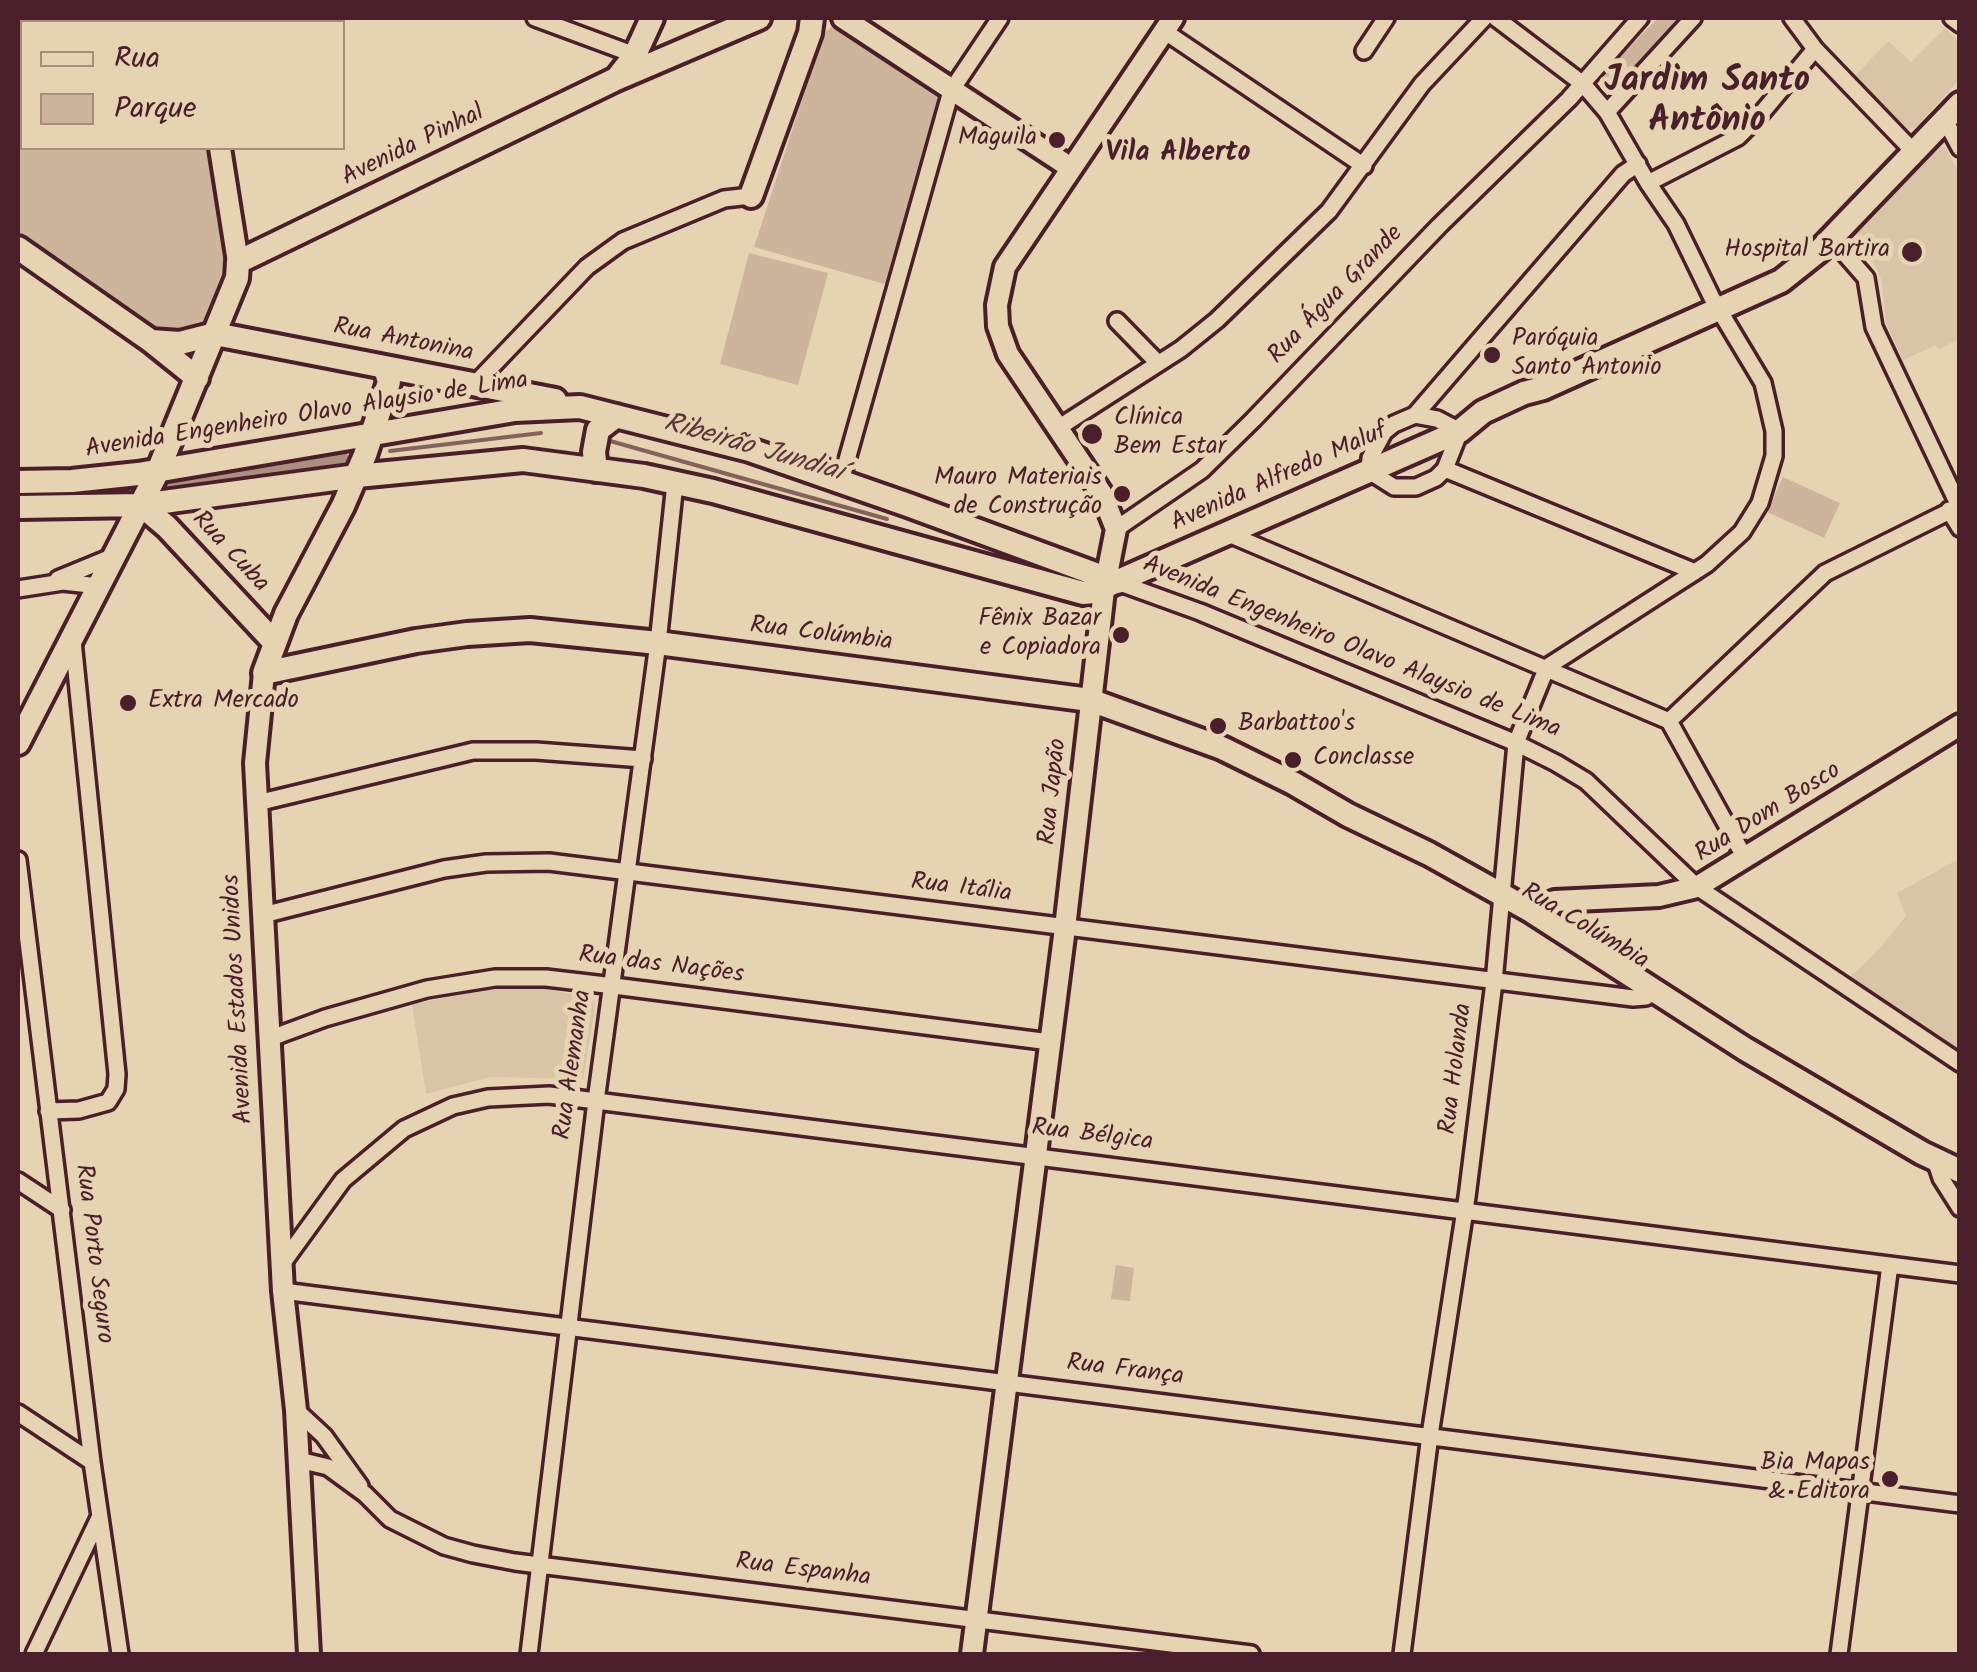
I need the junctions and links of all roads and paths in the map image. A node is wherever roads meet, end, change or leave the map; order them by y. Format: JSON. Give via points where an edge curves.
{"nodes":[{"id":1,"x":534,"y":18,"type":"edge"},
{"id":2,"x":652,"y":18,"type":"edge"},
{"id":3,"x":759,"y":18,"type":"edge"},
{"id":4,"x":812,"y":18,"type":"edge"},
{"id":5,"x":843,"y":18,"type":"edge"},
{"id":6,"x":1000,"y":18,"type":"edge"},
{"id":7,"x":1386,"y":18,"type":"edge"},
{"id":8,"x":1484,"y":18,"type":"edge"},
{"id":9,"x":1496,"y":18,"type":"edge"},
{"id":10,"x":1640,"y":18,"type":"edge"},
{"id":11,"x":1693,"y":18,"type":"edge"},
{"id":12,"x":1792,"y":18,"type":"edge"},
{"id":13,"x":1952,"y":18,"type":"edge"},
{"id":14,"x":1168,"y":24,"type":"edge"},
{"id":15,"x":1960,"y":24,"type":"edge"},
{"id":16,"x":707,"y":39,"type":"junction"},
{"id":17,"x":1815,"y":49,"type":"junction"},
{"id":18,"x":1364,"y":51,"type":"dead end"},
{"id":19,"x":641,"y":60,"type":"junction"},
{"id":20,"x":1582,"y":84,"type":"junction"},
{"id":21,"x":951,"y":91,"type":"junction"},
{"id":22,"x":1606,"y":112,"type":"junction"},
{"id":23,"x":1952,"y":112,"type":"edge"},
{"id":24,"x":1960,"y":148,"type":"edge"},
{"id":25,"x":220,"y":150,"type":"edge"},
{"id":26,"x":1914,"y":152,"type":"junction"},
{"id":27,"x":1638,"y":164,"type":"junction"},
{"id":28,"x":1364,"y":166,"type":"junction"},
{"id":29,"x":1071,"y":168,"type":"junction"},
{"id":30,"x":1648,"y":183,"type":"junction"},
{"id":31,"x":751,"y":196,"type":"joint"},
{"id":32,"x":1832,"y":239,"type":"junction"},
{"id":33,"x":18,"y":248,"type":"edge"},
{"id":34,"x":238,"y":262,"type":"junction"},
{"id":35,"x":1720,"y":310,"type":"junction"},
{"id":36,"x":1117,"y":322,"type":"dead end"},
{"id":37,"x":216,"y":334,"type":"junction"},
{"id":38,"x":150,"y":341,"type":"junction"},
{"id":39,"x":1158,"y":364,"type":"junction"},
{"id":40,"x":385,"y":368,"type":"junction"},
{"id":41,"x":196,"y":378,"type":"junction"},
{"id":42,"x":475,"y":384,"type":"junction"},
{"id":43,"x":580,"y":408,"type":"junction"},
{"id":44,"x":1415,"y":415,"type":"junction"},
{"id":45,"x":616,"y":416,"type":"junction"},
{"id":46,"x":1058,"y":428,"type":"junction"},
{"id":47,"x":1461,"y":428,"type":"junction"},
{"id":48,"x":374,"y":434,"type":"junction"},
{"id":49,"x":596,"y":470,"type":"junction"},
{"id":50,"x":1445,"y":470,"type":"junction"},
{"id":51,"x":158,"y":471,"type":"junction"},
{"id":52,"x":1368,"y":472,"type":"junction"},
{"id":53,"x":357,"y":476,"type":"junction"},
{"id":54,"x":841,"y":481,"type":"junction"},
{"id":55,"x":18,"y":482,"type":"edge"},
{"id":56,"x":675,"y":483,"type":"junction"},
{"id":57,"x":140,"y":505,"type":"junction"},
{"id":58,"x":908,"y":505,"type":"junction"},
{"id":59,"x":18,"y":507,"type":"edge"},
{"id":60,"x":1956,"y":507,"type":"edge"},
{"id":61,"x":1960,"y":528,"type":"edge"},
{"id":62,"x":1116,"y":529,"type":"junction"},
{"id":63,"x":1224,"y":532,"type":"junction"},
{"id":64,"x":892,"y":540,"type":"junction"},
{"id":65,"x":114,"y":556,"type":"junction"},
{"id":66,"x":1695,"y":572,"type":"junction"},
{"id":67,"x":1110,"y":583,"type":"junction"},
{"id":68,"x":45,"y":584,"type":"junction"},
{"id":69,"x":99,"y":586,"type":"junction"},
{"id":70,"x":18,"y":588,"type":"edge"},
{"id":71,"x":72,"y":637,"type":"junction"},
{"id":72,"x":274,"y":642,"type":"junction"},
{"id":73,"x":658,"y":643,"type":"junction"},
{"id":74,"x":1547,"y":668,"type":"junction"},
{"id":75,"x":264,"y":673,"type":"junction"},
{"id":76,"x":1090,"y":700,"type":"junction"},
{"id":77,"x":1669,"y":721,"type":"junction"},
{"id":78,"x":1960,"y":725,"type":"edge"},
{"id":79,"x":18,"y":743,"type":"edge"},
{"id":80,"x":1516,"y":743,"type":"junction"},
{"id":81,"x":643,"y":760,"type":"junction"},
{"id":82,"x":257,"y":803,"type":"junction"},
{"id":83,"x":1745,"y":858,"type":"junction"},
{"id":84,"x":18,"y":860,"type":"edge"},
{"id":85,"x":628,"y":872,"type":"junction"},
{"id":86,"x":1698,"y":887,"type":"junction"},
{"id":87,"x":1511,"y":908,"type":"junction"},
{"id":88,"x":263,"y":915,"type":"junction"},
{"id":89,"x":1065,"y":928,"type":"junction"},
{"id":90,"x":1494,"y":982,"type":"junction"},
{"id":91,"x":614,"y":986,"type":"junction"},
{"id":92,"x":1651,"y":994,"type":"junction"},
{"id":93,"x":271,"y":1038,"type":"junction"},
{"id":94,"x":1050,"y":1042,"type":"junction"},
{"id":95,"x":1960,"y":1063,"type":"edge"},
{"id":96,"x":596,"y":1100,"type":"junction"},
{"id":97,"x":48,"y":1110,"type":"junction"},
{"id":98,"x":1036,"y":1155,"type":"junction"},
{"id":99,"x":1935,"y":1160,"type":"junction"},
{"id":100,"x":1960,"y":1171,"type":"edge"},
{"id":101,"x":1960,"y":1179,"type":"edge"},
{"id":102,"x":18,"y":1181,"type":"edge"},
{"id":103,"x":1958,"y":1206,"type":"edge"},
{"id":104,"x":62,"y":1210,"type":"junction"},
{"id":105,"x":1466,"y":1210,"type":"junction"},
{"id":106,"x":282,"y":1264,"type":"junction"},
{"id":107,"x":1890,"y":1265,"type":"junction"},
{"id":108,"x":1960,"y":1274,"type":"edge"},
{"id":109,"x":284,"y":1291,"type":"junction"},
{"id":110,"x":570,"y":1327,"type":"junction"},
{"id":111,"x":1006,"y":1383,"type":"junction"},
{"id":112,"x":296,"y":1410,"type":"junction"},
{"id":113,"x":18,"y":1413,"type":"edge"},
{"id":114,"x":1430,"y":1435,"type":"junction"},
{"id":115,"x":299,"y":1460,"type":"junction"},
{"id":116,"x":92,"y":1462,"type":"junction"},
{"id":117,"x":1859,"y":1491,"type":"junction"},
{"id":118,"x":365,"y":1494,"type":"junction"},
{"id":119,"x":1960,"y":1504,"type":"edge"},
{"id":120,"x":100,"y":1517,"type":"junction"},
{"id":121,"x":540,"y":1565,"type":"junction"},
{"id":122,"x":977,"y":1619,"type":"junction"},
{"id":123,"x":34,"y":1654,"type":"edge"},
{"id":124,"x":120,"y":1654,"type":"edge"},
{"id":125,"x":309,"y":1654,"type":"edge"},
{"id":126,"x":529,"y":1654,"type":"edge"},
{"id":127,"x":972,"y":1654,"type":"edge"},
{"id":128,"x":1252,"y":1654,"type":"edge"},
{"id":129,"x":1402,"y":1654,"type":"edge"},
{"id":130,"x":1839,"y":1654,"type":"edge"}],
"edges":[{"from":1,"to":19,"type":"street"},
{"from":2,"to":16,"type":"main road","via":[[656,34],[672,42]]},
{"from":2,"to":19,"type":"main road","name":"Avenida Pinhal"},
{"from":3,"to":16,"type":"main road"},
{"from":4,"to":31,"type":"main road"},
{"from":5,"to":21,"type":"street"},
{"from":6,"to":21,"type":"street"},
{"from":7,"to":18,"type":"street"},
{"from":8,"to":28,"type":"street","via":[[1422,84]]},
{"from":9,"to":20,"type":"street"},
{"from":10,"to":20,"type":"street","name":"Rua Água Grande"},
{"from":11,"to":22,"type":"street"},
{"from":12,"to":17,"type":"street"},
{"from":13,"to":15,"type":"street"},
{"from":14,"to":28,"type":"street"},
{"from":14,"to":29,"type":"street"},
{"from":16,"to":19,"type":"main road"},
{"from":17,"to":26,"type":"street"},
{"from":17,"to":30,"type":"street","via":[[1738,137]]},
{"from":19,"to":34,"type":"main road","name":"Avenida Pinhal","via":[[614,80]]},
{"from":20,"to":22,"type":"street"},
{"from":20,"to":62,"type":"street","name":"Rua Água Grande","via":[[1202,470]]},
{"from":21,"to":29,"type":"street"},
{"from":21,"to":54,"type":"street"},
{"from":22,"to":27,"type":"street"},
{"from":23,"to":24,"type":"street"},
{"from":23,"to":26,"type":"main road","name":"Avenida Alfredo Maluf"},
{"from":25,"to":34,"type":"street"},
{"from":26,"to":32,"type":"main road","name":"Avenida Alfredo Maluf"},
{"from":27,"to":30,"type":"street"},
{"from":27,"to":44,"type":"street"},
{"from":28,"to":39,"type":"street","via":[[1329,211],[1217,320]]},
{"from":29,"to":46,"type":"street","via":[[1005,267],[997,305],[1008,354]]},
{"from":30,"to":35,"type":"street"},
{"from":31,"to":42,"type":"street","via":[[697,209],[622,241]]},
{"from":32,"to":35,"type":"main road","name":"Avenida Alfredo Maluf","via":[[1781,282]]},
{"from":32,"to":60,"type":"street","via":[[1866,278],[1874,327]]},
{"from":33,"to":38,"type":"main road"},
{"from":34,"to":37,"type":"main road"},
{"from":35,"to":47,"type":"main road","name":"Avenida Alfredo Maluf"},
{"from":35,"to":66,"type":"street","via":[[1768,398],[1774,456],[1752,518]]},
{"from":36,"to":39,"type":"street"},
{"from":37,"to":38,"type":"main road","via":[[180,343]]},
{"from":37,"to":40,"type":"main road","name":"Rua Antonina"},
{"from":37,"to":41,"type":"main road"},
{"from":38,"to":41,"type":"main road"},
{"from":39,"to":46,"type":"street"},
{"from":40,"to":42,"type":"main road","name":"Rua Antonina"},
{"from":40,"to":48,"type":"main road","name":"Avenida Estados Unidos","via":[[389,382]]},
{"from":41,"to":51,"type":"main road"},
{"from":42,"to":43,"type":"main road","name":"Rua Antonina"},
{"from":43,"to":45,"type":"main road","name":"Avenida Engenheiro Olavo Alaysio de Lima"},
{"from":43,"to":48,"type":"main road","name":"Avenida Engenheiro Olavo Alaysio de Lima","via":[[516,410]]},
{"from":44,"to":47,"type":"street"},
{"from":44,"to":52,"type":"street","via":[[1378,440]]},
{"from":45,"to":49,"type":"main road","via":[[598,430]]},
{"from":45,"to":54,"type":"main road","name":"Avenida Engenheiro Olavo Alaysio de Lima"},
{"from":46,"to":62,"type":"street","via":[[1102,494]]},
{"from":47,"to":50,"type":"street"},
{"from":47,"to":52,"type":"main road","name":"Avenida Alfredo Maluf"},
{"from":48,"to":51,"type":"main road","name":"Avenida Engenheiro Olavo Alaysio de Lima"},
{"from":48,"to":53,"type":"main road","name":"Avenida Estados Unidos"},
{"from":49,"to":53,"type":"main road","name":"Avenida Engenheiro Olavo Alaysio de Lima","via":[[523,460]]},
{"from":49,"to":56,"type":"main road","name":"Avenida Engenheiro Olavo Alaysio de Lima"},
{"from":50,"to":52,"type":"street","via":[[1409,488]]},
{"from":50,"to":66,"type":"street"},
{"from":51,"to":55,"type":"main road","name":"Avenida Engenheiro Olavo Alaysio de Lima"},
{"from":51,"to":57,"type":"main road"},
{"from":52,"to":63,"type":"main road","name":"Avenida Alfredo Maluf"},
{"from":53,"to":57,"type":"main road","name":"Avenida Engenheiro Olavo Alaysio de Lima"},
{"from":53,"to":72,"type":"main road","name":"Avenida Estados Unidos"},
{"from":54,"to":58,"type":"main road","name":"Avenida Engenheiro Olavo Alaysio de Lima"},
{"from":56,"to":64,"type":"main road","name":"Avenida Engenheiro Olavo Alaysio de Lima"},
{"from":56,"to":73,"type":"street","name":"Rua Alemanha"},
{"from":57,"to":59,"type":"main road","name":"Avenida Engenheiro Olavo Alaysio de Lima"},
{"from":57,"to":65,"type":"main road"},
{"from":57,"to":72,"type":"main road","name":"Rua Cuba"},
{"from":58,"to":64,"type":"main road","via":[[904,529]]},
{"from":58,"to":67,"type":"main road","name":"Avenida Engenheiro Olavo Alaysio de Lima"},
{"from":60,"to":61,"type":"street"},
{"from":60,"to":77,"type":"street","via":[[1825,573]]},
{"from":62,"to":67,"type":"street","name":"Rua Japão"},
{"from":63,"to":67,"type":"main road","name":"Avenida Alfredo Maluf"},
{"from":63,"to":74,"type":"street"},
{"from":64,"to":67,"type":"main road","name":"Avenida Engenheiro Olavo Alaysio de Lima","via":[[1083,592]]},
{"from":65,"to":68,"type":"street"},
{"from":65,"to":69,"type":"main road"},
{"from":66,"to":74,"type":"street"},
{"from":67,"to":76,"type":"street","name":"Rua Japão"},
{"from":67,"to":80,"type":"street","name":"Avenida Engenheiro Olavo Alaysio de Lima","via":[[1200,612]]},
{"from":68,"to":69,"type":"street"},
{"from":68,"to":70,"type":"street"},
{"from":69,"to":71,"type":"main road"},
{"from":71,"to":79,"type":"main road"},
{"from":71,"to":97,"type":"street","via":[[117,1074],[108,1102]]},
{"from":72,"to":75,"type":"main road","name":"Avenida Estados Unidos"},
{"from":73,"to":75,"type":"main road","name":"Rua Colúmbia","via":[[482,632]]},
{"from":73,"to":76,"type":"main road","name":"Rua Colúmbia"},
{"from":73,"to":81,"type":"street","name":"Rua Alemanha"},
{"from":74,"to":77,"type":"street"},
{"from":74,"to":80,"type":"street","name":"Rua Holanda"},
{"from":75,"to":82,"type":"street","name":"Avenida Estados Unidos"},
{"from":76,"to":87,"type":"main road","name":"Rua Colúmbia","via":[[1222,748],[1293,783],[1429,854]]},
{"from":76,"to":89,"type":"street","name":"Rua Japão"},
{"from":77,"to":83,"type":"street"},
{"from":78,"to":83,"type":"street","name":"Rua Dom Bosco"},
{"from":80,"to":86,"type":"street","name":"Avenida Engenheiro Olavo Alaysio de Lima","via":[[1586,782]]},
{"from":80,"to":87,"type":"street","name":"Rua Holanda"},
{"from":81,"to":82,"type":"street","via":[[474,751]]},
{"from":81,"to":85,"type":"street","name":"Rua Alemanha"},
{"from":82,"to":88,"type":"street","name":"Avenida Estados Unidos"},
{"from":83,"to":86,"type":"street","name":"Rua Dom Bosco"},
{"from":84,"to":97,"type":"street","name":"Rua Porto Seguro"},
{"from":85,"to":88,"type":"street","name":"Rua Itália","via":[[486,863]]},
{"from":85,"to":89,"type":"street","name":"Rua Itália"},
{"from":85,"to":91,"type":"street","name":"Rua Alemanha"},
{"from":86,"to":87,"type":"street","name":"Rua Dom Bosco"},
{"from":86,"to":95,"type":"street","name":"Avenida Engenheiro Olavo Alaysio de Lima"},
{"from":87,"to":90,"type":"street","name":"Rua Holanda"},
{"from":87,"to":92,"type":"main road","name":"Rua Colúmbia"},
{"from":88,"to":93,"type":"street","name":"Avenida Estados Unidos"},
{"from":89,"to":90,"type":"street","name":"Rua Itália"},
{"from":89,"to":94,"type":"street","name":"Rua Japão"},
{"from":90,"to":92,"type":"street","name":"Rua Itália"},
{"from":90,"to":105,"type":"street","name":"Rua Holanda"},
{"from":91,"to":93,"type":"street","name":"Rua das Nações","via":[[546,978],[464,982]]},
{"from":91,"to":94,"type":"street","name":"Rua das Nações"},
{"from":91,"to":96,"type":"street","name":"Rua Alemanha"},
{"from":92,"to":99,"type":"main road","name":"Rua Colúmbia"},
{"from":93,"to":106,"type":"street","name":"Avenida Estados Unidos"},
{"from":94,"to":98,"type":"street","name":"Rua Japão"},
{"from":96,"to":98,"type":"street","name":"Rua Bélgica"},
{"from":96,"to":106,"type":"street","name":"Rua Bélgica","via":[[488,1098],[422,1119],[343,1180]]},
{"from":96,"to":110,"type":"street","name":"Rua Alemanha"},
{"from":97,"to":104,"type":"street","name":"Rua Porto Seguro"},
{"from":98,"to":105,"type":"street","name":"Rua Bélgica"},
{"from":98,"to":111,"type":"street","name":"Rua Japão"},
{"from":99,"to":100,"type":"main road","name":"Rua Colúmbia"},
{"from":99,"to":103,"type":"street"},
{"from":101,"to":103,"type":"street"},
{"from":102,"to":104,"type":"street"},
{"from":104,"to":116,"type":"street","name":"Rua Porto Seguro"},
{"from":105,"to":107,"type":"street","name":"Rua Bélgica"},
{"from":105,"to":114,"type":"street","name":"Rua Holanda"},
{"from":106,"to":109,"type":"street","name":"Avenida Estados Unidos"},
{"from":107,"to":108,"type":"street","name":"Rua Bélgica"},
{"from":107,"to":117,"type":"street"},
{"from":109,"to":110,"type":"street","name":"Rua França"},
{"from":109,"to":112,"type":"street","name":"Avenida Estados Unidos"},
{"from":110,"to":111,"type":"street","name":"Rua França"},
{"from":110,"to":121,"type":"street","name":"Rua Alemanha"},
{"from":111,"to":114,"type":"street","name":"Rua França"},
{"from":111,"to":122,"type":"street","name":"Rua Japão"},
{"from":112,"to":115,"type":"street","name":"Avenida Estados Unidos"},
{"from":112,"to":118,"type":"street","name":"Rua Espanha","via":[[324,1436]]},
{"from":113,"to":116,"type":"street"},
{"from":114,"to":117,"type":"street","name":"Rua França"},
{"from":114,"to":129,"type":"street","name":"Rua Holanda"},
{"from":115,"to":118,"type":"street","name":"Rua Espanha","via":[[328,1467]]},
{"from":115,"to":125,"type":"street","name":"Avenida Estados Unidos"},
{"from":116,"to":120,"type":"street","name":"Rua Porto Seguro"},
{"from":117,"to":119,"type":"street","name":"Rua França"},
{"from":117,"to":130,"type":"street"},
{"from":118,"to":121,"type":"street","name":"Rua Espanha","via":[[390,1519],[444,1546]]},
{"from":120,"to":123,"type":"street"},
{"from":120,"to":124,"type":"street","name":"Rua Porto Seguro"},
{"from":121,"to":122,"type":"street","name":"Rua Espanha"},
{"from":121,"to":126,"type":"street","name":"Rua Alemanha"},
{"from":122,"to":127,"type":"street","name":"Rua Japão"},
{"from":122,"to":128,"type":"street","name":"Rua Espanha"}]}
